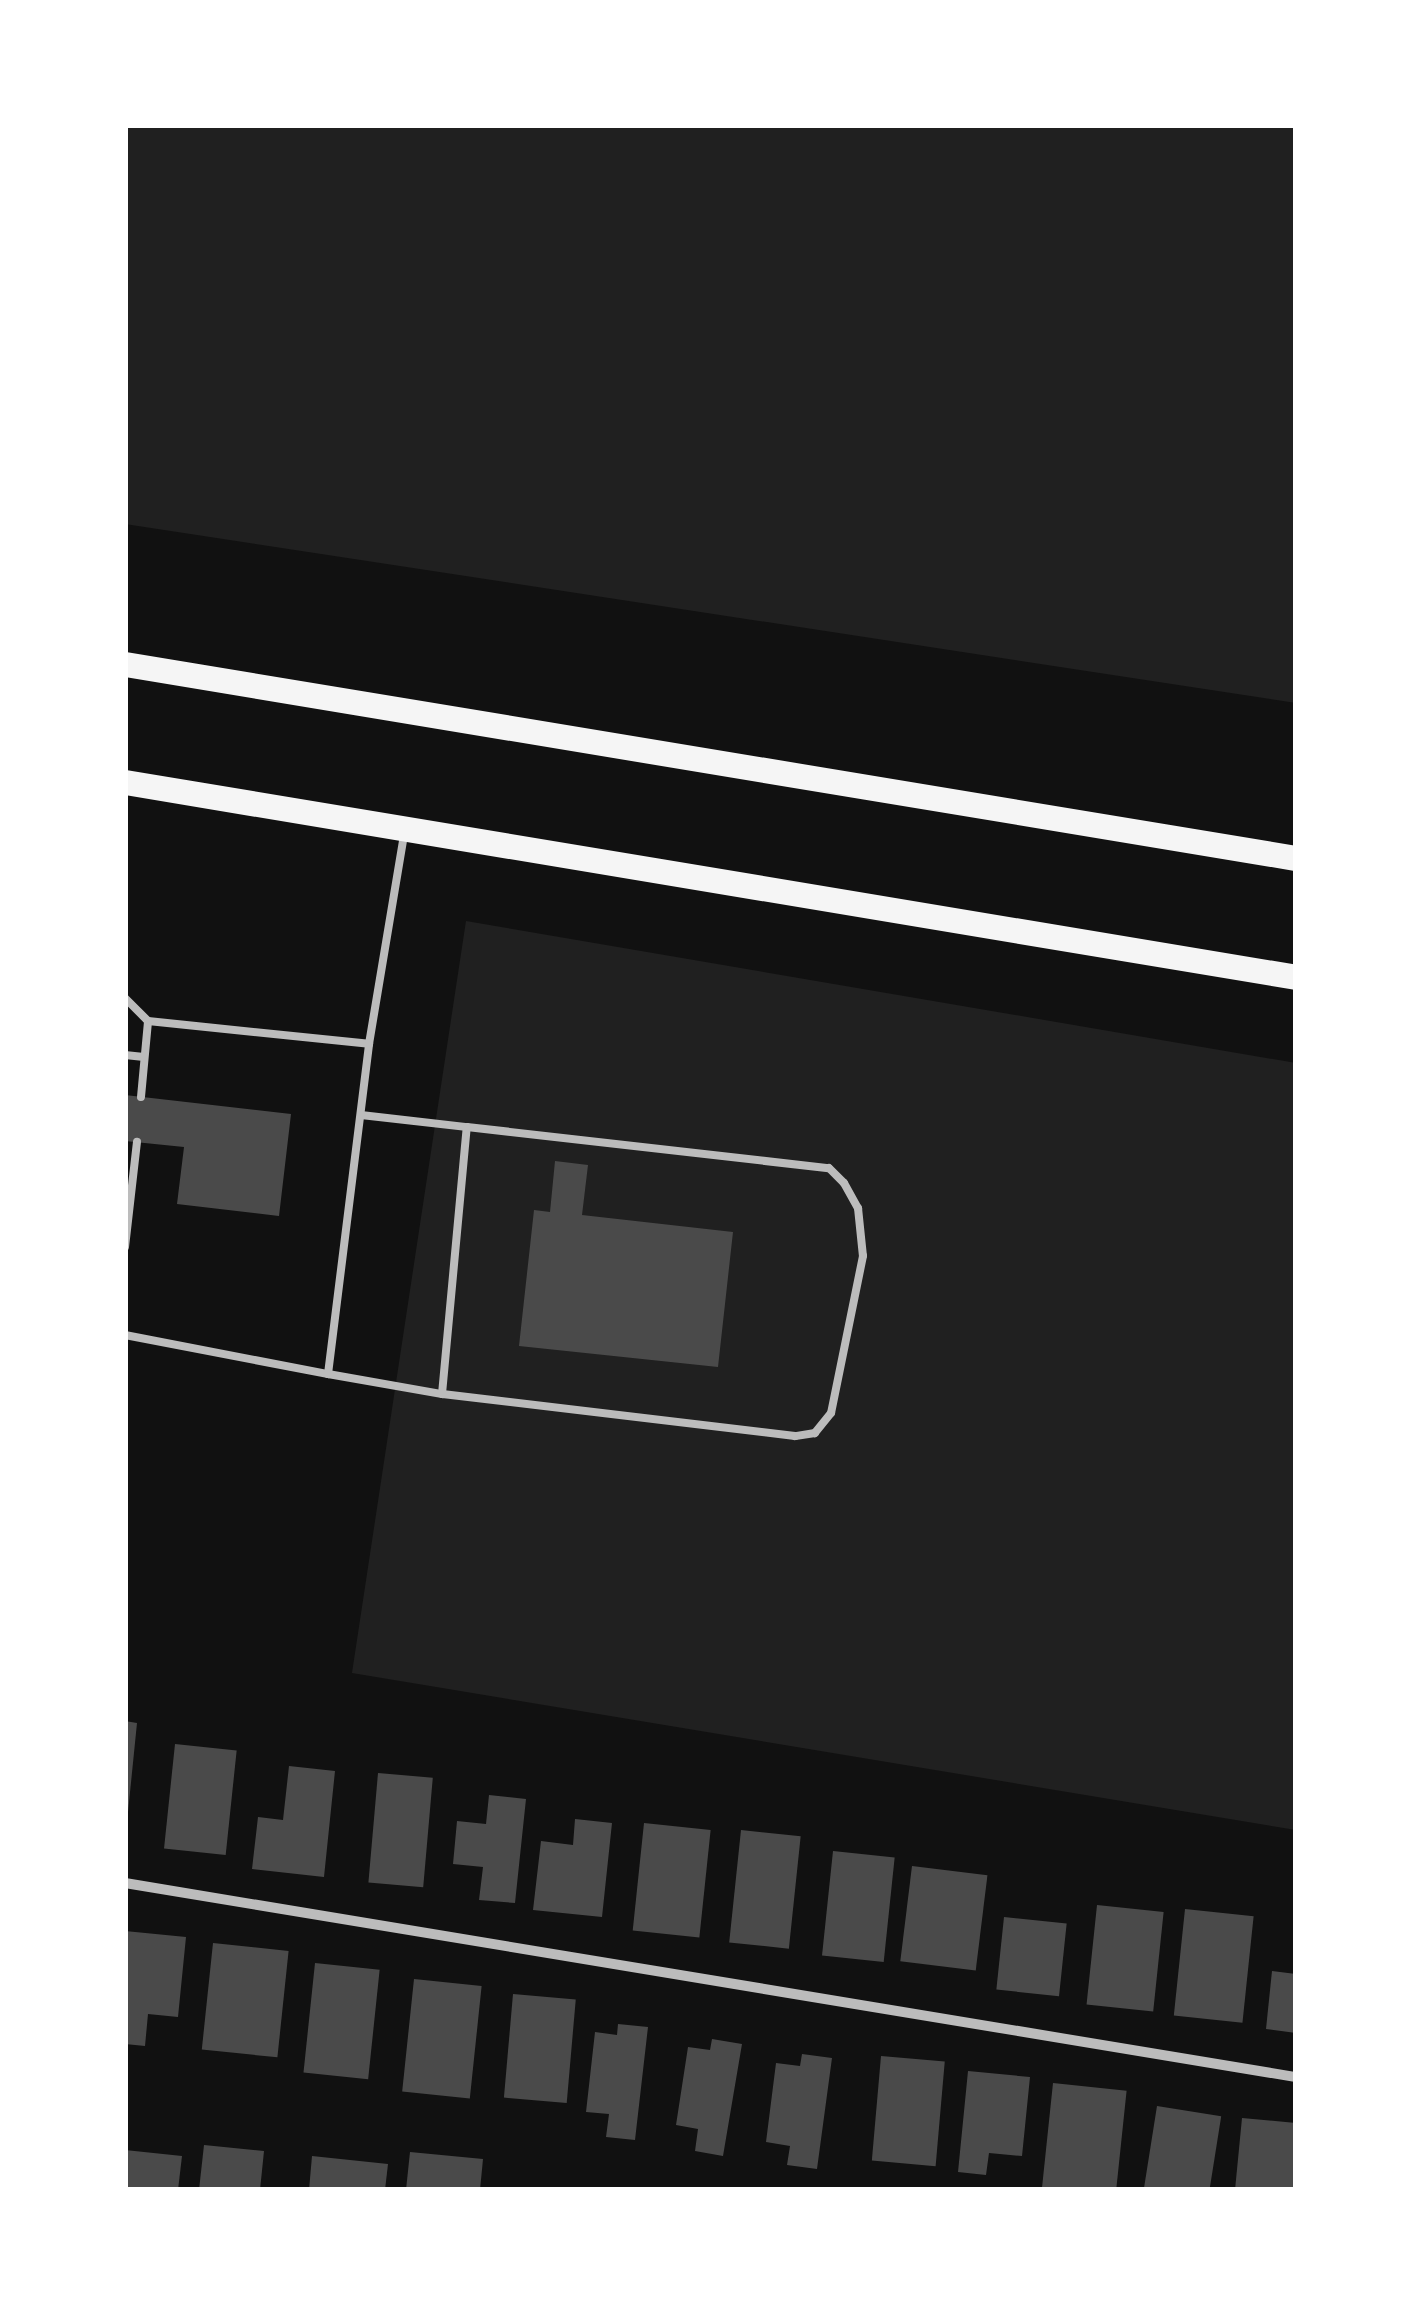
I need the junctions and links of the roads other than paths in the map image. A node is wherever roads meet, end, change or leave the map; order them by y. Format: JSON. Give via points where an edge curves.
{"nodes":[{"id":1,"x":125,"y":664,"type":"edge"},
{"id":2,"x":125,"y":782,"type":"edge"},
{"id":3,"x":405,"y":828,"type":"junction"},
{"id":4,"x":1296,"y":858,"type":"edge"},
{"id":5,"x":1296,"y":977,"type":"edge"},
{"id":6,"x":125,"y":998,"type":"edge"},
{"id":7,"x":148,"y":1021,"type":"junction"},
{"id":8,"x":369,"y":1044,"type":"junction"},
{"id":9,"x":125,"y":1055,"type":"edge"},
{"id":10,"x":144,"y":1057,"type":"junction"},
{"id":11,"x":141,"y":1097,"type":"dead end"},
{"id":12,"x":361,"y":1115,"type":"junction"},
{"id":13,"x":467,"y":1127,"type":"junction"},
{"id":14,"x":137,"y":1142,"type":"dead end"},
{"id":15,"x":128,"y":1181,"type":"edge"},
{"id":16,"x":125,"y":1247,"type":"edge"},
{"id":17,"x":125,"y":1335,"type":"edge"},
{"id":18,"x":328,"y":1374,"type":"junction"},
{"id":19,"x":442,"y":1394,"type":"junction"},
{"id":20,"x":125,"y":1883,"type":"edge"},
{"id":21,"x":1296,"y":2077,"type":"edge"}],
"edges":[{"from":1,"to":4,"type":"main road"},
{"from":2,"to":3,"type":"main road"},
{"from":3,"to":5,"type":"main road"},
{"from":3,"to":8,"type":"lane"},
{"from":6,"to":7,"type":"lane"},
{"from":7,"to":8,"type":"lane"},
{"from":7,"to":10,"type":"lane"},
{"from":8,"to":12,"type":"lane"},
{"from":9,"to":10,"type":"lane"},
{"from":10,"to":11,"type":"lane"},
{"from":12,"to":13,"type":"lane"},
{"from":12,"to":18,"type":"lane"},
{"from":13,"to":19,"type":"lane"},
{"from":13,"to":19,"type":"lane","via":[[829,1168],[858,1208],[864,1256],[832,1414],[815,1433],[795,1436]]},
{"from":14,"to":15,"type":"lane"},
{"from":15,"to":16,"type":"lane"},
{"from":17,"to":18,"type":"lane"},
{"from":18,"to":19,"type":"lane"},
{"from":20,"to":21,"type":"street"}]}
